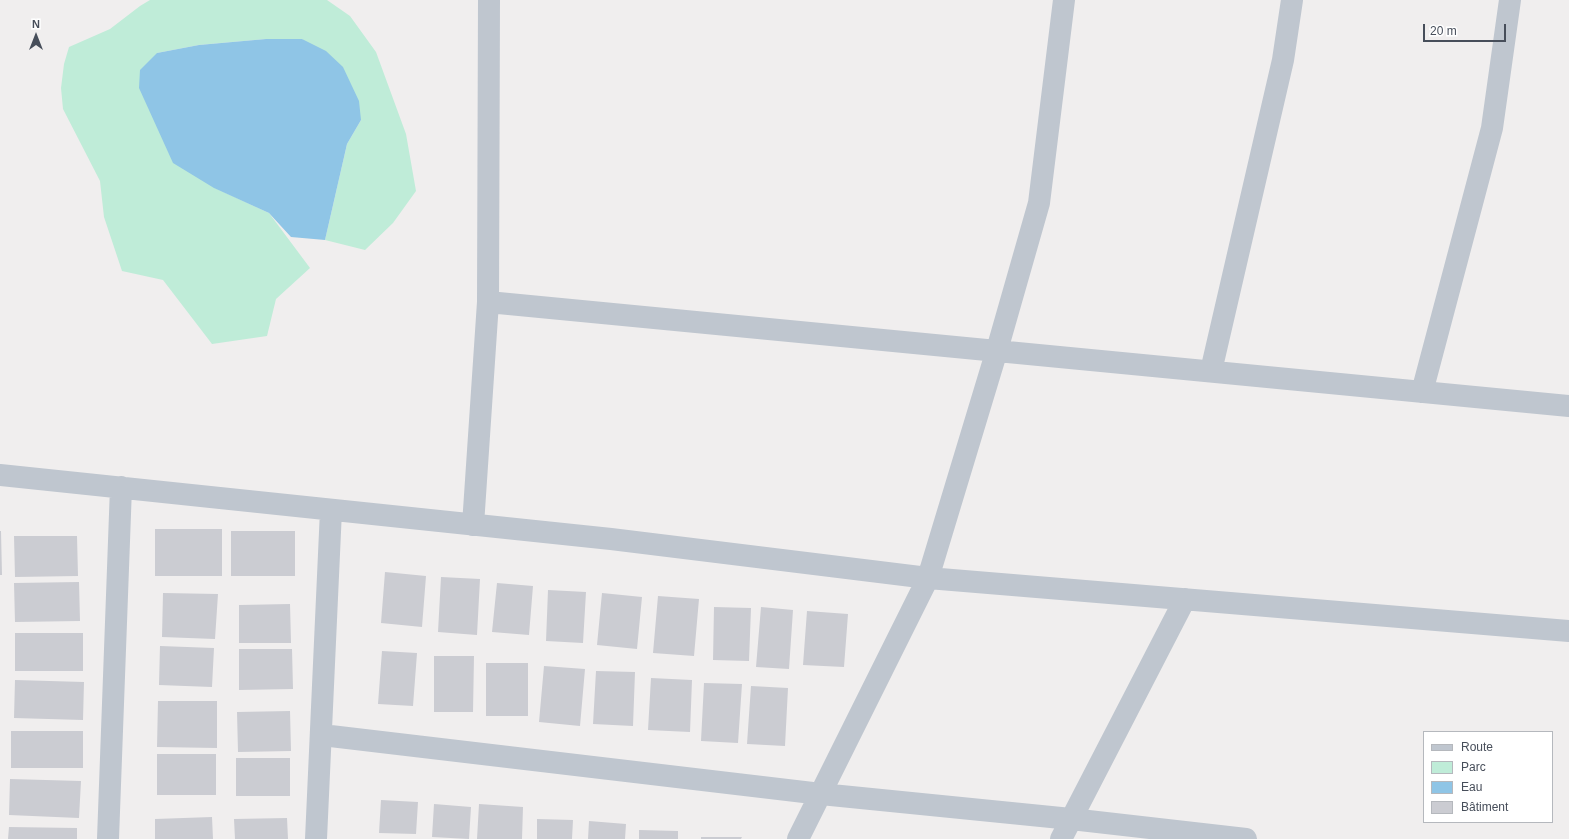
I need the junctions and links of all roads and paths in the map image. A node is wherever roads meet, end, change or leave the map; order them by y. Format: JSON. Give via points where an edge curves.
{"nodes":[{"id":1,"x":489,"y":0,"type":"edge"},
{"id":2,"x":1064,"y":0,"type":"edge"},
{"id":3,"x":1292,"y":0,"type":"edge"},
{"id":4,"x":1510,"y":0,"type":"edge"},
{"id":5,"x":488,"y":302,"type":"junction"},
{"id":6,"x":997,"y":350,"type":"junction"},
{"id":7,"x":1211,"y":371,"type":"junction"},
{"id":8,"x":1422,"y":392,"type":"junction"},
{"id":9,"x":1569,"y":406,"type":"edge"},
{"id":10,"x":0,"y":474,"type":"edge"},
{"id":11,"x":121,"y":487,"type":"junction"},
{"id":12,"x":331,"y":510,"type":"junction"},
{"id":13,"x":473,"y":525,"type":"junction"},
{"id":14,"x":928,"y":578,"type":"junction"},
{"id":15,"x":1185,"y":600,"type":"junction"},
{"id":16,"x":1569,"y":631,"type":"edge"},
{"id":17,"x":322,"y":735,"type":"junction"},
{"id":18,"x":822,"y":794,"type":"junction"},
{"id":19,"x":1071,"y":819,"type":"junction"},
{"id":20,"x":108,"y":839,"type":"edge"},
{"id":21,"x":316,"y":839,"type":"edge"},
{"id":22,"x":798,"y":839,"type":"edge"},
{"id":23,"x":1061,"y":839,"type":"edge"},
{"id":24,"x":1246,"y":839,"type":"edge"}],
"edges":[{"from":1,"to":5,"type":"street"},
{"from":2,"to":6,"type":"street","via":[[1039,204]]},
{"from":3,"to":7,"type":"street","via":[[1284,60]]},
{"from":4,"to":8,"type":"street","via":[[1492,128]]},
{"from":5,"to":6,"type":"street"},
{"from":5,"to":13,"type":"street"},
{"from":6,"to":7,"type":"street"},
{"from":6,"to":14,"type":"street"},
{"from":7,"to":8,"type":"street"},
{"from":8,"to":9,"type":"street"},
{"from":10,"to":11,"type":"street"},
{"from":11,"to":12,"type":"street"},
{"from":11,"to":20,"type":"street"},
{"from":12,"to":13,"type":"street"},
{"from":12,"to":17,"type":"street"},
{"from":13,"to":14,"type":"street"},
{"from":14,"to":15,"type":"street"},
{"from":14,"to":18,"type":"street"},
{"from":15,"to":16,"type":"street"},
{"from":15,"to":19,"type":"street"},
{"from":17,"to":18,"type":"street"},
{"from":17,"to":21,"type":"street"},
{"from":18,"to":19,"type":"street"},
{"from":18,"to":22,"type":"street"},
{"from":19,"to":23,"type":"street"},
{"from":19,"to":24,"type":"street"}]}
